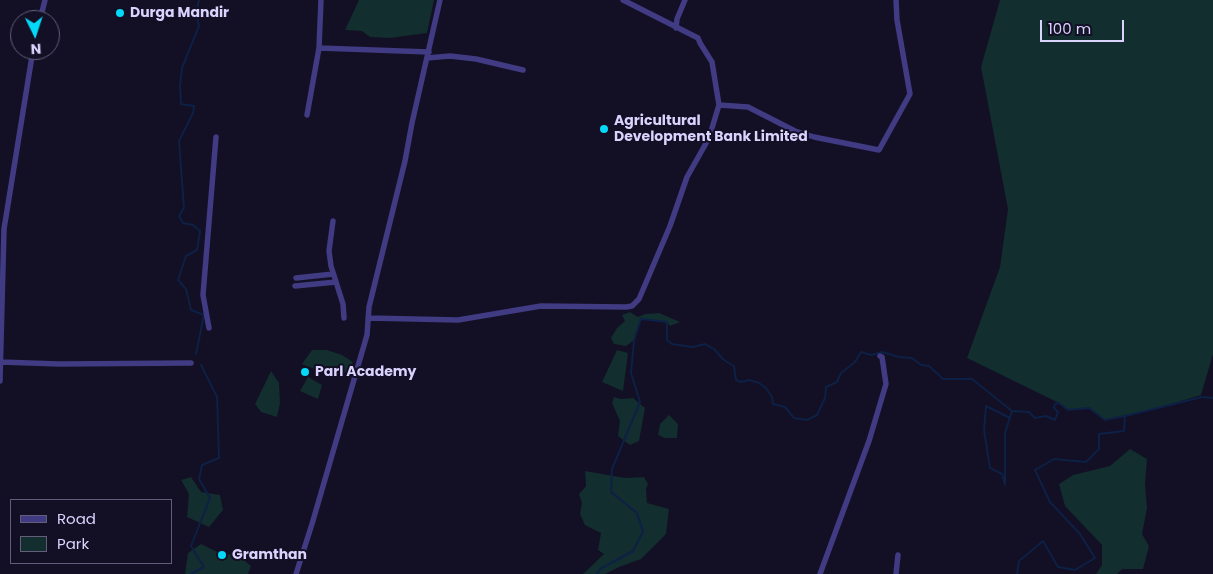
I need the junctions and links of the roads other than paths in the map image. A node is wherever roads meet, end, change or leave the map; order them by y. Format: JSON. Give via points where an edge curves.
{"nodes":[{"id":1,"x":321,"y":0,"type":"edge"},
{"id":2,"x":440,"y":0,"type":"edge"},
{"id":3,"x":623,"y":0,"type":"edge"},
{"id":4,"x":685,"y":0,"type":"edge"},
{"id":5,"x":896,"y":0,"type":"edge"},
{"id":6,"x":676,"y":28,"type":"junction"},
{"id":7,"x":319,"y":48,"type":"junction"},
{"id":8,"x":428,"y":55,"type":"junction"},
{"id":9,"x":31,"y":60,"type":"edge"},
{"id":10,"x":523,"y":70,"type":"dead end"},
{"id":11,"x":719,"y":105,"type":"junction"},
{"id":12,"x":307,"y":115,"type":"dead end"},
{"id":13,"x":216,"y":137,"type":"dead end"},
{"id":14,"x":333,"y":221,"type":"dead end"},
{"id":15,"x":333,"y":274,"type":"junction"},
{"id":16,"x":296,"y":278,"type":"dead end"},
{"id":17,"x":336,"y":282,"type":"junction"},
{"id":18,"x":295,"y":286,"type":"dead end"},
{"id":19,"x":344,"y":318,"type":"dead end"},
{"id":20,"x":368,"y":318,"type":"junction"},
{"id":21,"x":209,"y":328,"type":"dead end"},
{"id":22,"x":880,"y":356,"type":"dead end"},
{"id":23,"x":0,"y":362,"type":"edge"},
{"id":24,"x":190,"y":363,"type":"dead end"},
{"id":25,"x":0,"y":381,"type":"edge"},
{"id":26,"x":898,"y":555,"type":"dead end"},
{"id":27,"x":296,"y":574,"type":"edge"},
{"id":28,"x":820,"y":574,"type":"edge"},
{"id":29,"x":896,"y":574,"type":"edge"}],
"edges":[{"from":1,"to":7,"type":"street"},
{"from":2,"to":8,"type":"street"},
{"from":3,"to":6,"type":"street"},
{"from":4,"to":6,"type":"street"},
{"from":5,"to":11,"type":"street","via":[[910,94],[880,150],[814,137],[748,108]]},
{"from":6,"to":11,"type":"street","via":[[698,38],[714,70]]},
{"from":7,"to":8,"type":"street"},
{"from":7,"to":12,"type":"street"},
{"from":8,"to":10,"type":"street","via":[[476,59]]},
{"from":8,"to":20,"type":"street"},
{"from":9,"to":23,"type":"street","via":[[4,230]]},
{"from":11,"to":20,"type":"street","via":[[709,138],[687,178],[639,299],[632,306],[541,306],[458,320]]},
{"from":13,"to":21,"type":"street","via":[[203,295]]},
{"from":14,"to":15,"type":"street","via":[[329,251]]},
{"from":15,"to":16,"type":"street"},
{"from":15,"to":17,"type":"street"},
{"from":17,"to":18,"type":"street"},
{"from":17,"to":19,"type":"street"},
{"from":20,"to":27,"type":"street","via":[[367,335]]},
{"from":22,"to":28,"type":"street","via":[[886,384],[869,441]]},
{"from":23,"to":24,"type":"street"},
{"from":23,"to":25,"type":"street"},
{"from":26,"to":29,"type":"street"}]}
